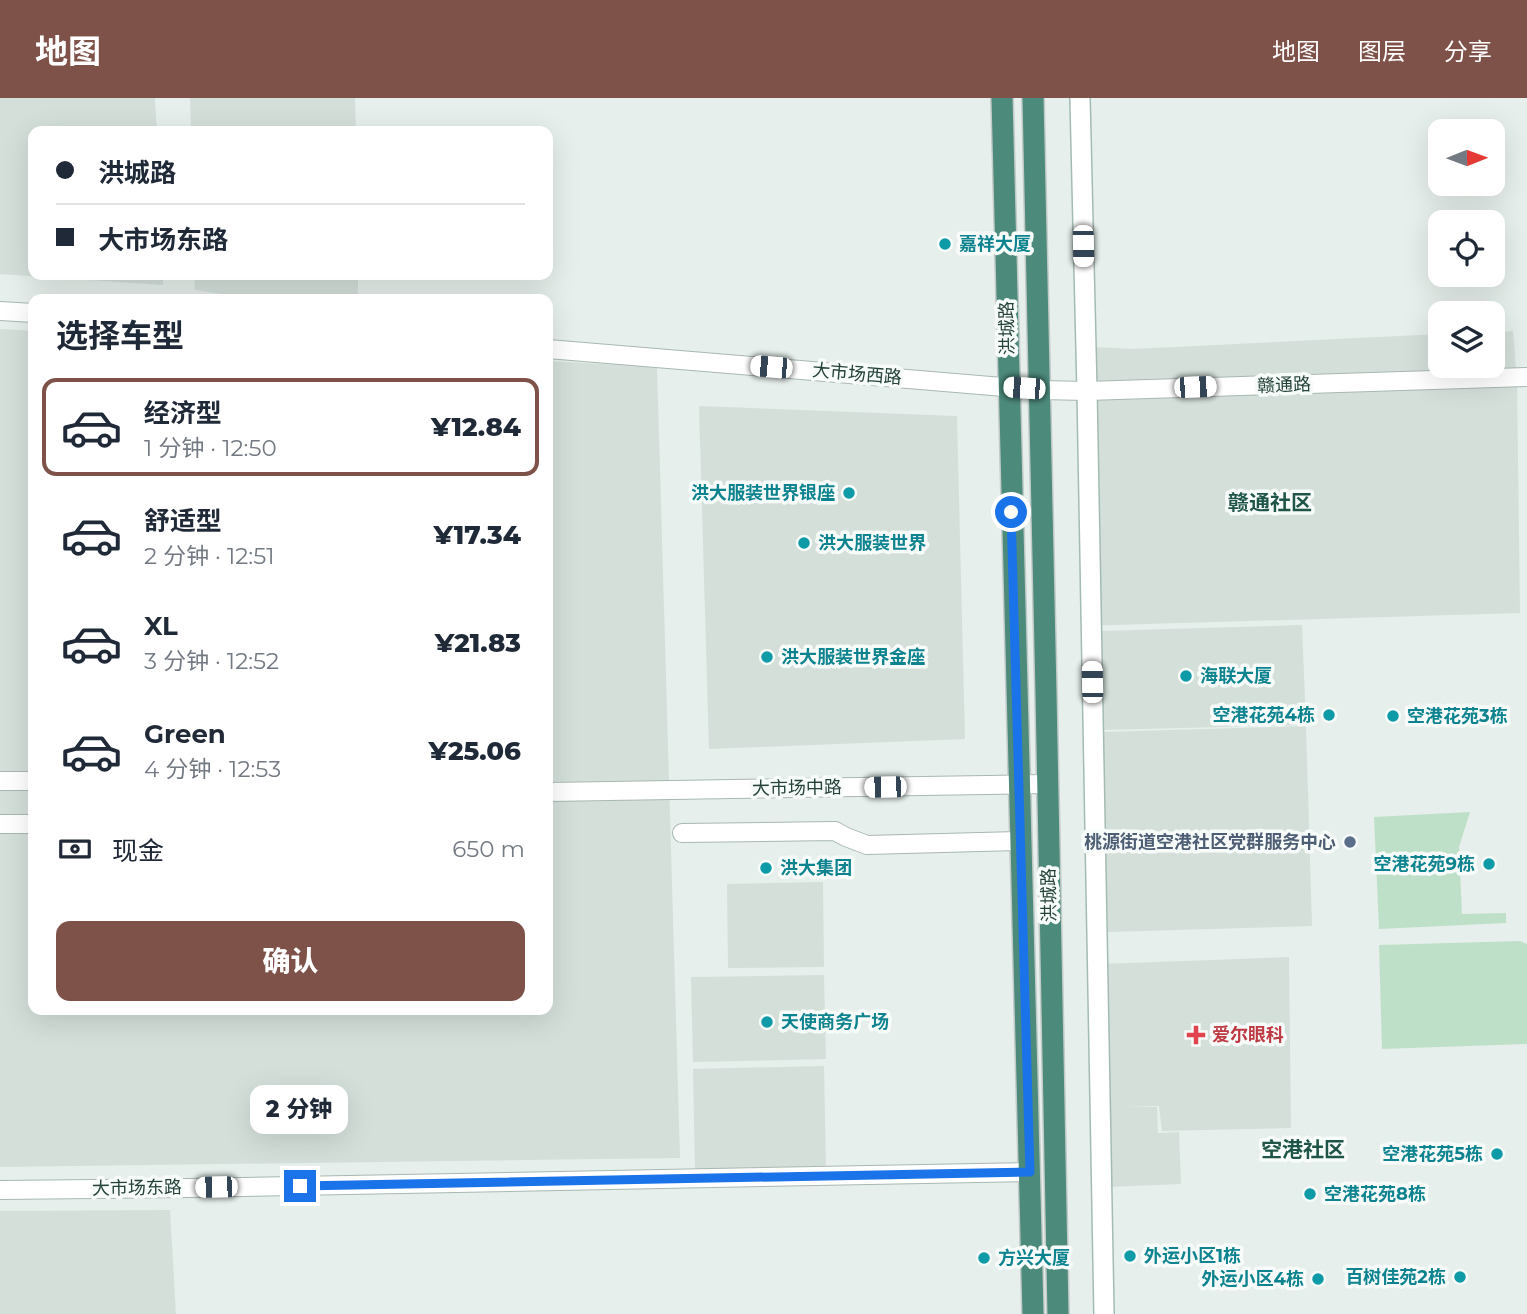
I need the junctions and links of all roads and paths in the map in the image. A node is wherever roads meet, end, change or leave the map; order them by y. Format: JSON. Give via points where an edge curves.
{"nodes":[{"id":1,"x":1002,"y":98,"type":"edge"},
{"id":2,"x":1032,"y":98,"type":"edge"},
{"id":3,"x":1080,"y":98,"type":"edge"},
{"id":4,"x":0,"y":311,"type":"edge"},
{"id":5,"x":28,"y":313,"type":"edge"},
{"id":6,"x":553,"y":349,"type":"edge"},
{"id":7,"x":1527,"y":377,"type":"edge"},
{"id":8,"x":1008,"y":387,"type":"junction"},
{"id":9,"x":1040,"y":390,"type":"junction"},
{"id":10,"x":1087,"y":391,"type":"junction"},
{"id":11,"x":0,"y":781,"type":"edge"},
{"id":12,"x":28,"y":781,"type":"edge"},
{"id":13,"x":1019,"y":784,"type":"junction"},
{"id":14,"x":1047,"y":784,"type":"junction"},
{"id":15,"x":553,"y":792,"type":"edge"},
{"id":16,"x":0,"y":824,"type":"edge"},
{"id":17,"x":28,"y":824,"type":"edge"},
{"id":18,"x":682,"y":833,"type":"dead end"},
{"id":19,"x":1021,"y":841,"type":"junction"},
{"id":20,"x":1030,"y":1172,"type":"junction"},
{"id":21,"x":0,"y":1190,"type":"edge"},
{"id":22,"x":1033,"y":1314,"type":"edge"},
{"id":23,"x":1058,"y":1314,"type":"edge"},
{"id":24,"x":1104,"y":1314,"type":"edge"}],
"edges":[{"from":1,"to":8,"type":"highway","name":"洪城路"},
{"from":2,"to":9,"type":"highway","name":"洪城路"},
{"from":3,"to":10,"type":"main road"},
{"from":4,"to":5,"type":"street"},
{"from":6,"to":8,"type":"street","name":"大市场西路"},
{"from":7,"to":10,"type":"street","name":"赣通路"},
{"from":8,"to":9,"type":"street","name":"大市场西路"},
{"from":8,"to":13,"type":"highway","name":"洪城路"},
{"from":9,"to":10,"type":"street","name":"赣通路"},
{"from":9,"to":14,"type":"highway","name":"洪城路"},
{"from":10,"to":24,"type":"main road"},
{"from":11,"to":12,"type":"street"},
{"from":13,"to":14,"type":"street","name":"大市场中路"},
{"from":13,"to":15,"type":"street","name":"大市场中路"},
{"from":13,"to":19,"type":"highway","name":"洪城路"},
{"from":14,"to":23,"type":"highway","name":"洪城路"},
{"from":16,"to":17,"type":"street"},
{"from":18,"to":19,"type":"street","via":[[835,831],[867,845]]},
{"from":19,"to":20,"type":"highway","name":"洪城路"},
{"from":20,"to":21,"type":"street","name":"大市场东路"},
{"from":20,"to":22,"type":"highway","name":"洪城路"}]}
